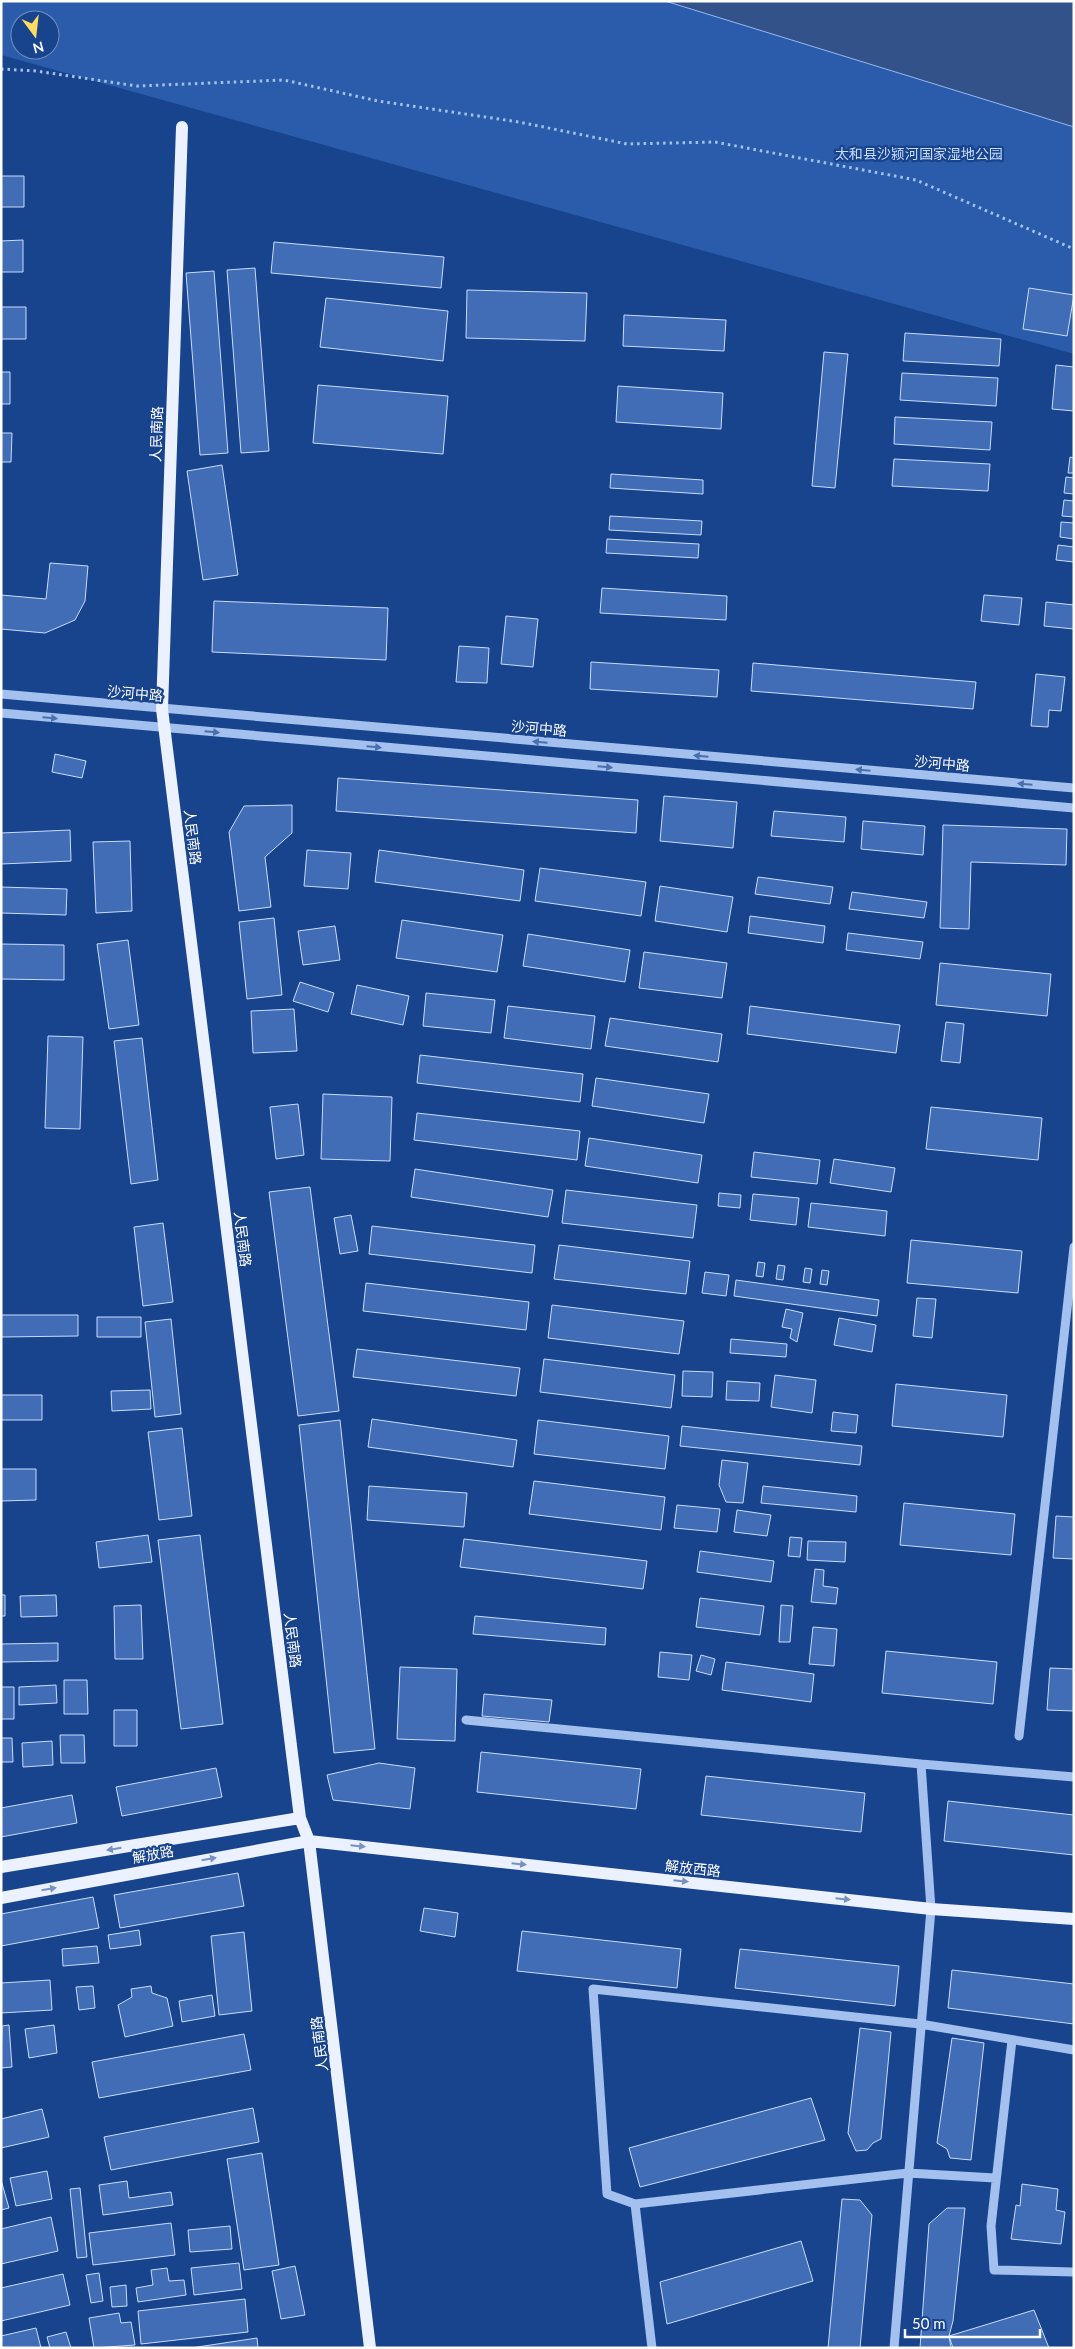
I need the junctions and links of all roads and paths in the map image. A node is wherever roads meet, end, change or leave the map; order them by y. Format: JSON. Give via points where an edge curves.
{"nodes":[{"id":1,"x":1,"y":69,"type":"edge"},
{"id":2,"x":182,"y":127,"type":"dead end"},
{"id":3,"x":1074,"y":249,"type":"edge"},
{"id":4,"x":1,"y":694,"type":"edge"},
{"id":5,"x":162,"y":709,"type":"junction"},
{"id":6,"x":1,"y":714,"type":"edge"},
{"id":7,"x":164,"y":728,"type":"junction"},
{"id":8,"x":1074,"y":788,"type":"edge"},
{"id":9,"x":1074,"y":808,"type":"edge"},
{"id":10,"x":1074,"y":1246,"type":"edge"},
{"id":11,"x":466,"y":1720,"type":"dead end"},
{"id":12,"x":1018,"y":1736,"type":"dead end"},
{"id":13,"x":921,"y":1764,"type":"junction"},
{"id":14,"x":1074,"y":1777,"type":"edge"},
{"id":15,"x":300,"y":1818,"type":"junction"},
{"id":16,"x":310,"y":1841,"type":"junction"},
{"id":17,"x":1,"y":1868,"type":"edge"},
{"id":18,"x":1,"y":1898,"type":"edge"},
{"id":19,"x":930,"y":1908,"type":"junction"},
{"id":20,"x":1074,"y":1919,"type":"edge"},
{"id":21,"x":920,"y":2024,"type":"junction"},
{"id":22,"x":1012,"y":2040,"type":"junction"},
{"id":23,"x":1074,"y":2050,"type":"edge"},
{"id":24,"x":908,"y":2173,"type":"junction"},
{"id":25,"x":995,"y":2178,"type":"junction"},
{"id":26,"x":634,"y":2204,"type":"junction"},
{"id":27,"x":1074,"y":2272,"type":"edge"},
{"id":28,"x":370,"y":2348,"type":"edge"},
{"id":29,"x":652,"y":2348,"type":"edge"},
{"id":30,"x":894,"y":2348,"type":"edge"}],
"edges":[{"from":1,"to":3,"type":"path","via":[[137,86],[284,80],[378,101],[519,122],[626,144],[715,142],[916,180]]},
{"from":2,"to":5,"type":"main road","name":"人民南路"},
{"from":4,"to":5,"type":"street","name":"沙河中路"},
{"from":5,"to":7,"type":"main road","name":"人民南路"},
{"from":8,"to":5,"type":"street","name":"沙河中路","one_way":true},
{"from":6,"to":7,"type":"street","one_way":true},
{"from":7,"to":9,"type":"street","one_way":true},
{"from":7,"to":15,"type":"main road","name":"人民南路"},
{"from":10,"to":12,"type":"street"},
{"from":11,"to":13,"type":"street"},
{"from":13,"to":14,"type":"street"},
{"from":13,"to":19,"type":"street"},
{"from":15,"to":16,"type":"main road","name":"人民南路"},
{"from":15,"to":17,"type":"main road","name":"解放路","one_way":true},
{"from":18,"to":16,"type":"main road","name":"解放路","one_way":true},
{"from":16,"to":19,"type":"main road","name":"解放西路","one_way":true},
{"from":16,"to":28,"type":"main road","name":"人民南路"},
{"from":19,"to":20,"type":"main road","name":"解放西路"},
{"from":19,"to":21,"type":"street"},
{"from":21,"to":22,"type":"street"},
{"from":21,"to":24,"type":"street"},
{"from":21,"to":26,"type":"street","via":[[593,1989],[607,2194]]},
{"from":22,"to":23,"type":"street"},
{"from":22,"to":25,"type":"street"},
{"from":24,"to":25,"type":"street"},
{"from":24,"to":26,"type":"street"},
{"from":24,"to":30,"type":"street"},
{"from":25,"to":27,"type":"street","via":[[991,2226],[994,2270]]},
{"from":26,"to":29,"type":"street"}]}
